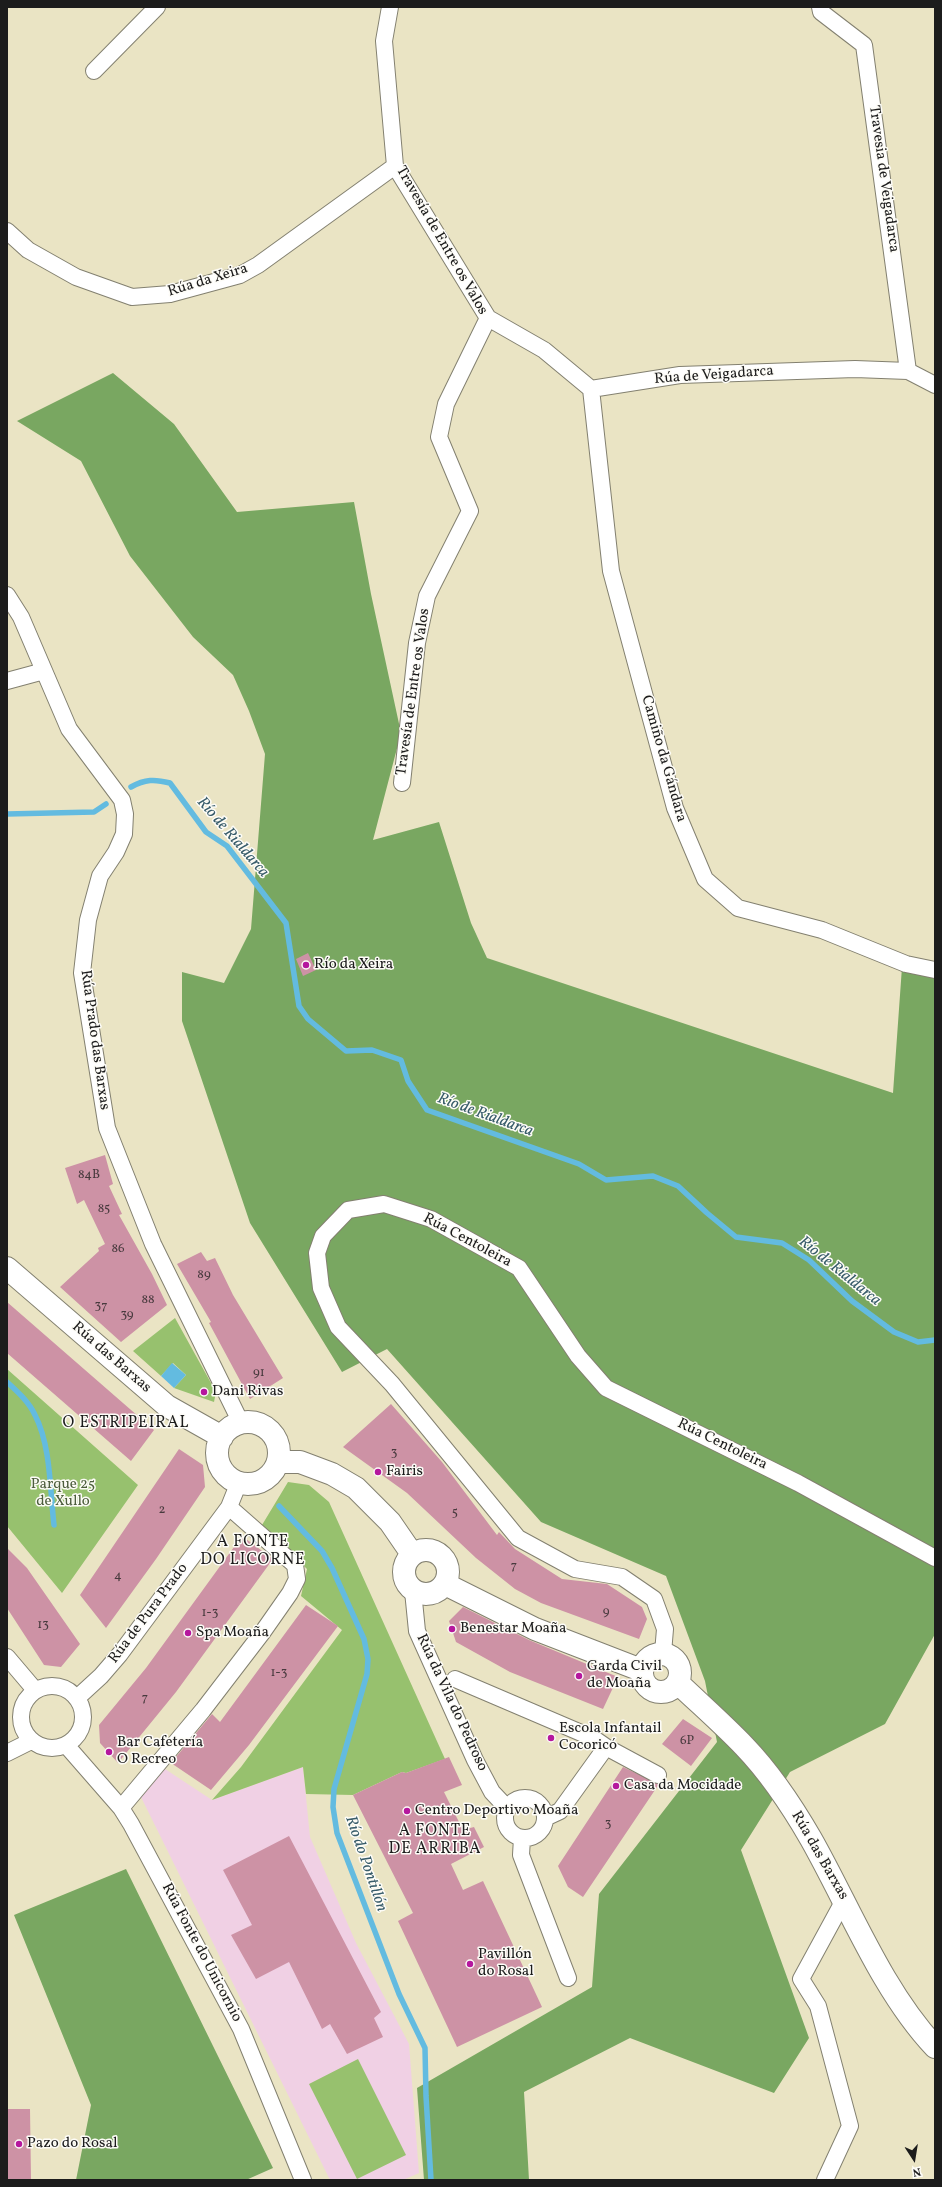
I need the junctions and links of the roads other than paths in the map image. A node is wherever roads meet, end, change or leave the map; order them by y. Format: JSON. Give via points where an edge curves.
{"nodes":[{"id":1,"x":156,"y":7,"type":"edge"},
{"id":2,"x":390,"y":7,"type":"edge"},
{"id":3,"x":820,"y":7,"type":"edge"},
{"id":4,"x":94,"y":71,"type":"dead end"},
{"id":5,"x":395,"y":166,"type":"junction"},
{"id":6,"x":7,"y":230,"type":"edge"},
{"id":7,"x":488,"y":318,"type":"junction"},
{"id":8,"x":908,"y":371,"type":"junction"},
{"id":9,"x":935,"y":385,"type":"edge"},
{"id":10,"x":591,"y":389,"type":"junction"},
{"id":11,"x":7,"y":595,"type":"edge"},
{"id":12,"x":44,"y":671,"type":"junction"},
{"id":13,"x":7,"y":681,"type":"edge"},
{"id":14,"x":402,"y":784,"type":"dead end"},
{"id":15,"x":935,"y":970,"type":"edge"},
{"id":16,"x":7,"y":1268,"type":"edge"},
{"id":17,"x":241,"y":1423,"type":"junction"},
{"id":18,"x":222,"y":1437,"type":"junction"},
{"id":19,"x":278,"y":1462,"type":"junction"},
{"id":20,"x":239,"y":1482,"type":"junction"},
{"id":21,"x":229,"y":1507,"type":"junction"},
{"id":22,"x":412,"y":1554,"type":"junction"},
{"id":23,"x":935,"y":1558,"type":"edge"},
{"id":24,"x":444,"y":1584,"type":"junction"},
{"id":25,"x":413,"y":1591,"type":"junction"},
{"id":26,"x":663,"y":1653,"type":"junction"},
{"id":27,"x":7,"y":1657,"type":"edge"},
{"id":28,"x":641,"y":1670,"type":"junction"},
{"id":29,"x":456,"y":1679,"type":"dead end"},
{"id":30,"x":678,"y":1683,"type":"junction"},
{"id":31,"x":35,"y":1690,"type":"junction"},
{"id":32,"x":77,"y":1698,"type":"junction"},
{"id":33,"x":31,"y":1741,"type":"junction"},
{"id":34,"x":66,"y":1745,"type":"junction"},
{"id":35,"x":606,"y":1747,"type":"junction"},
{"id":36,"x":7,"y":1753,"type":"edge"},
{"id":37,"x":658,"y":1775,"type":"dead end"},
{"id":38,"x":121,"y":1808,"type":"junction"},
{"id":39,"x":508,"y":1808,"type":"junction"},
{"id":40,"x":545,"y":1818,"type":"junction"},
{"id":41,"x":522,"y":1838,"type":"junction"},
{"id":42,"x":844,"y":1900,"type":"junction"},
{"id":43,"x":568,"y":1978,"type":"dead end"},
{"id":44,"x":935,"y":2047,"type":"edge"},
{"id":45,"x":303,"y":2180,"type":"edge"},
{"id":46,"x":825,"y":2180,"type":"edge"}],
"edges":[{"from":1,"to":4,"type":"street"},
{"from":2,"to":5,"type":"street","name":"Travesía de Entre os Valos","via":[[384,41]]},
{"from":3,"to":8,"type":"street","name":"Travesia de Veigadarca","via":[[821,12],[864,45]]},
{"from":5,"to":6,"type":"street","name":"Rúa da Xeira","via":[[258,265],[240,275],[170,294],[132,297],[76,277],[28,250]]},
{"from":5,"to":7,"type":"street","name":"Travesía de Entre os Valos"},
{"from":7,"to":10,"type":"street","via":[[544,350]]},
{"from":7,"to":14,"type":"street","name":"Travesía de Entre os Valos","via":[[446,404],[439,437],[470,510],[427,596],[417,643]]},
{"from":8,"to":9,"type":"street","name":"Rúa de Veigadarca"},
{"from":8,"to":10,"type":"street","name":"Rúa de Veigadarca","via":[[855,369],[680,375]]},
{"from":10,"to":15,"type":"street","name":"Camiño da Gándara","via":[[611,571],[675,808],[705,879],[738,908],[822,930],[906,964]]},
{"from":11,"to":12,"type":"street","name":"Rúa Prado das Barxas","via":[[21,617]]},
{"from":12,"to":13,"type":"street"},
{"from":12,"to":17,"type":"street","name":"Rúa Prado das Barxas","via":[[69,729],[122,800],[125,814],[124,834],[100,876],[88,920],[82,974],[107,1128],[153,1244]]},
{"from":16,"to":18,"type":"street","name":"Rúa das Barxas","via":[[167,1406]]},
{"from":17,"to":18,"type":"street"},
{"from":17,"to":19,"type":"street","via":[[252,1422],[262,1425],[271,1432],[278,1446]]},
{"from":18,"to":20,"type":"street","via":[[218,1453],[222,1469],[229,1477]]},
{"from":19,"to":20,"type":"street","via":[[267,1478],[258,1482]]},
{"from":19,"to":22,"type":"street","via":[[300,1462],[332,1474],[356,1488],[390,1522]]},
{"from":20,"to":21,"type":"street","name":"Rúa de Pura Prado"},
{"from":21,"to":32,"type":"street","name":"Rúa de Pura Prado","via":[[120,1654]]},
{"from":21,"to":38,"type":"street","via":[[294,1565],[297,1580],[266,1627],[203,1710]]},
{"from":22,"to":24,"type":"street","via":[[425,1550],[438,1554],[447,1564],[447,1578]]},
{"from":22,"to":25,"type":"street","via":[[407,1559],[403,1573]]},
{"from":23,"to":26,"type":"street","name":"Rúa Centoleira","via":[[798,1484],[606,1388],[578,1356],[519,1268],[431,1219],[384,1204],[348,1210],[323,1236],[317,1253],[321,1288],[338,1327],[392,1384],[518,1538],[575,1569],[622,1577],[654,1598],[665,1629]]},
{"from":24,"to":25,"type":"street","via":[[434,1593],[420,1594]]},
{"from":24,"to":28,"type":"street","via":[[535,1629]]},
{"from":25,"to":39,"type":"street","name":"Rúa da Vila do Pedroso","via":[[417,1631],[475,1760],[492,1792]]},
{"from":26,"to":28,"type":"street","via":[[645,1660]]},
{"from":26,"to":30,"type":"street","via":[[675,1659],[680,1670]]},
{"from":27,"to":31,"type":"street"},
{"from":28,"to":30,"type":"street","via":[[642,1680],[649,1689],[659,1693],[670,1691]]},
{"from":29,"to":35,"type":"street","via":[[593,1738]]},
{"from":30,"to":42,"type":"street","name":"Rúa das Barxas","via":[[745,1746],[774,1780],[811,1838]]},
{"from":31,"to":32,"type":"street","via":[[62,1687]]},
{"from":31,"to":33,"type":"street","via":[[22,1705],[20,1714],[21,1724]]},
{"from":32,"to":34,"type":"street","via":[[81,1706],[82,1724],[79,1732]]},
{"from":33,"to":34,"type":"street","via":[[47,1748]]},
{"from":33,"to":36,"type":"street"},
{"from":34,"to":38,"type":"street","name":"Rúa Fonte do Unicornio"},
{"from":35,"to":37,"type":"street"},
{"from":35,"to":40,"type":"street","via":[[560,1811]]},
{"from":38,"to":45,"type":"street","name":"Rúa Fonte do Unicornio","via":[[241,2029]]},
{"from":39,"to":40,"type":"street","via":[[517,1800],[530,1799],[541,1806]]},
{"from":39,"to":41,"type":"street","via":[[508,1827],[516,1836]]},
{"from":40,"to":41,"type":"street","via":[[544,1825],[536,1835]]},
{"from":41,"to":43,"type":"street","via":[[521,1854]]},
{"from":42,"to":44,"type":"street","name":"Rúa das Barxas","via":[[886,1979],[923,2035]]},
{"from":42,"to":46,"type":"street","via":[[801,1979],[818,2006],[850,2126]]}]}
